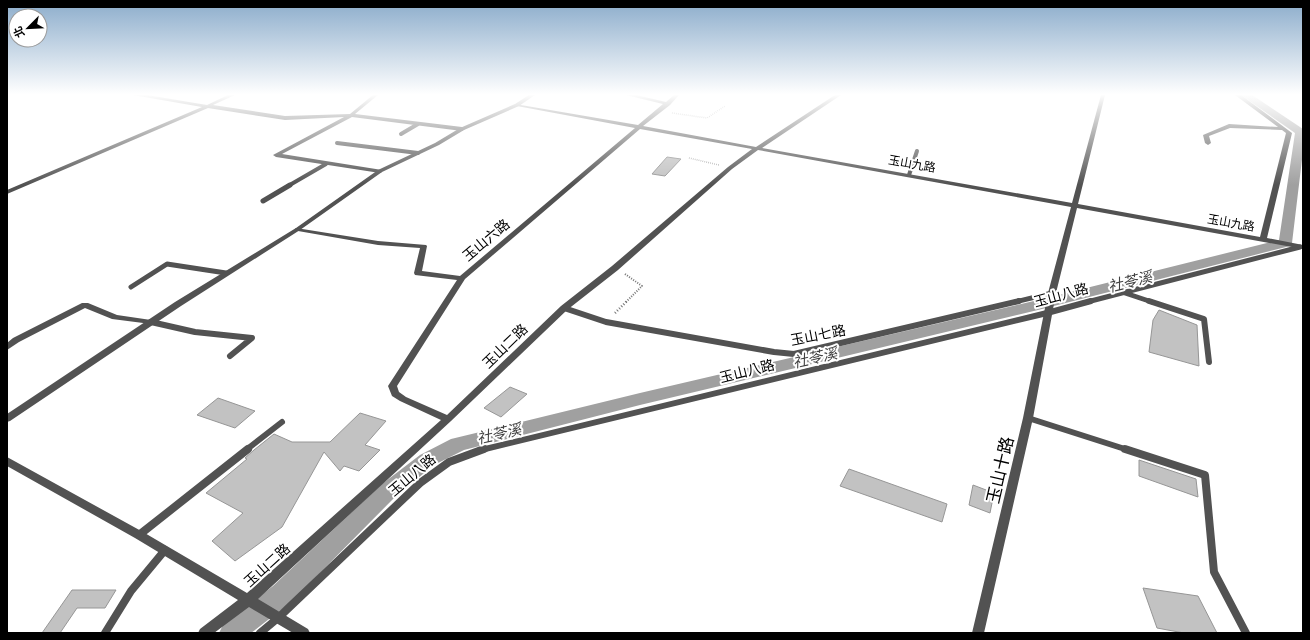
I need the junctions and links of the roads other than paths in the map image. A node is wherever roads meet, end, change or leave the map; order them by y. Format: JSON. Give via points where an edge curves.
{"nodes":[{"id":1,"x":164,"y":125,"type":"edge"},
{"id":2,"x":331,"y":125,"type":"edge"},
{"id":3,"x":417,"y":125,"type":"edge"},
{"id":4,"x":426,"y":125,"type":"edge"},
{"id":5,"x":471,"y":125,"type":"edge"},
{"id":6,"x":628,"y":125,"type":"edge"},
{"id":7,"x":643,"y":125,"type":"edge"},
{"id":8,"x":793,"y":125,"type":"edge"},
{"id":9,"x":1096,"y":125,"type":"edge"},
{"id":10,"x":1277,"y":125,"type":"edge"},
{"id":11,"x":640,"y":127,"type":"junction"},
{"id":12,"x":462,"y":129,"type":"junction"},
{"id":13,"x":1283,"y":129,"type":"junction"},
{"id":14,"x":401,"y":134,"type":"dead end"},
{"id":15,"x":337,"y":143,"type":"dead end"},
{"id":16,"x":1208,"y":143,"type":"dead end"},
{"id":17,"x":756,"y":149,"type":"junction"},
{"id":18,"x":917,"y":151,"type":"dead end"},
{"id":19,"x":418,"y":153,"type":"junction"},
{"id":20,"x":326,"y":164,"type":"junction"},
{"id":21,"x":380,"y":171,"type":"junction"},
{"id":22,"x":909,"y":175,"type":"junction"},
{"id":23,"x":7,"y":192,"type":"edge"},
{"id":24,"x":263,"y":201,"type":"dead end"},
{"id":25,"x":1076,"y":206,"type":"junction"},
{"id":26,"x":298,"y":229,"type":"junction"},
{"id":27,"x":1263,"y":240,"type":"junction"},
{"id":28,"x":1301,"y":247,"type":"edge"},
{"id":29,"x":226,"y":273,"type":"junction"},
{"id":30,"x":462,"y":278,"type":"junction"},
{"id":31,"x":131,"y":287,"type":"dead end"},
{"id":32,"x":1122,"y":292,"type":"junction"},
{"id":33,"x":1052,"y":293,"type":"junction"},
{"id":34,"x":564,"y":308,"type":"junction"},
{"id":35,"x":1047,"y":312,"type":"junction"},
{"id":36,"x":151,"y":322,"type":"junction"},
{"id":37,"x":7,"y":347,"type":"edge"},
{"id":38,"x":230,"y":356,"type":"dead end"},
{"id":39,"x":1209,"y":362,"type":"dead end"},
{"id":40,"x":1028,"y":418,"type":"junction"},
{"id":41,"x":7,"y":419,"type":"edge"},
{"id":42,"x":448,"y":419,"type":"junction"},
{"id":43,"x":282,"y":422,"type":"dead end"},
{"id":44,"x":7,"y":461,"type":"edge"},
{"id":45,"x":139,"y":535,"type":"junction"},
{"id":46,"x":165,"y":550,"type":"junction"},
{"id":47,"x":248,"y":600,"type":"junction"},
{"id":48,"x":278,"y":618,"type":"junction"},
{"id":49,"x":105,"y":633,"type":"edge"},
{"id":50,"x":204,"y":633,"type":"edge"},
{"id":51,"x":260,"y":633,"type":"edge"},
{"id":52,"x":304,"y":633,"type":"edge"},
{"id":53,"x":978,"y":633,"type":"edge"},
{"id":54,"x":1246,"y":633,"type":"edge"}],
"edges":[{"from":1,"to":23,"type":"street"},
{"from":2,"to":20,"type":"street","via":[[276,155]]},
{"from":3,"to":14,"type":"lane"},
{"from":4,"to":12,"type":"street"},
{"from":5,"to":12,"type":"street"},
{"from":6,"to":11,"type":"street","name":"玉山九路"},
{"from":7,"to":11,"type":"street","name":"玉山六路"},
{"from":8,"to":17,"type":"street","name":"玉山二路"},
{"from":9,"to":25,"type":"street"},
{"from":10,"to":13,"type":"street"},
{"from":11,"to":17,"type":"street","name":"玉山九路"},
{"from":11,"to":30,"type":"street","name":"玉山六路"},
{"from":12,"to":19,"type":"street"},
{"from":13,"to":16,"type":"street","via":[[1229,126],[1206,134]]},
{"from":13,"to":27,"type":"street","via":[[1289,133]]},
{"from":15,"to":19,"type":"lane"},
{"from":17,"to":22,"type":"street","name":"玉山九路"},
{"from":17,"to":34,"type":"street","name":"玉山二路"},
{"from":18,"to":22,"type":"lane"},
{"from":19,"to":21,"type":"street"},
{"from":20,"to":21,"type":"street"},
{"from":20,"to":24,"type":"lane"},
{"from":21,"to":26,"type":"street"},
{"from":22,"to":25,"type":"street","name":"玉山九路"},
{"from":25,"to":27,"type":"street","name":"玉山九路"},
{"from":25,"to":33,"type":"street"},
{"from":26,"to":29,"type":"street"},
{"from":26,"to":30,"type":"street","via":[[378,244],[424,246],[418,272]]},
{"from":27,"to":28,"type":"street","name":"玉山九路"},
{"from":28,"to":32,"type":"lane","name":"玉山八路"},
{"from":29,"to":31,"type":"lane","via":[[167,264]]},
{"from":29,"to":36,"type":"street"},
{"from":30,"to":42,"type":"street","name":"玉山六路","via":[[392,386],[395,394],[403,399]]},
{"from":32,"to":35,"type":"lane","name":"玉山八路"},
{"from":32,"to":39,"type":"lane","via":[[1204,319]]},
{"from":33,"to":34,"type":"lane","name":"玉山七路","via":[[794,354],[606,322]]},
{"from":33,"to":35,"type":"street","name":"玉山十路"},
{"from":34,"to":42,"type":"street","name":"玉山二路"},
{"from":35,"to":40,"type":"street","name":"玉山十路"},
{"from":35,"to":48,"type":"lane","name":"玉山八路","via":[[527,438],[484,449],[449,462],[420,483]]},
{"from":36,"to":37,"type":"street","via":[[115,317],[85,305]]},
{"from":36,"to":38,"type":"lane","via":[[195,332],[252,338]]},
{"from":36,"to":41,"type":"street"},
{"from":40,"to":53,"type":"street","name":"玉山十路"},
{"from":40,"to":54,"type":"lane","via":[[1205,475],[1214,572]]},
{"from":42,"to":47,"type":"street","name":"玉山二路"},
{"from":43,"to":45,"type":"lane"},
{"from":44,"to":45,"type":"street"},
{"from":45,"to":46,"type":"street"},
{"from":46,"to":47,"type":"street"},
{"from":46,"to":49,"type":"lane","via":[[130,591]]},
{"from":47,"to":48,"type":"street"},
{"from":47,"to":50,"type":"street","name":"玉山二路"},
{"from":48,"to":51,"type":"lane","name":"玉山八路"},
{"from":48,"to":52,"type":"street"}]}
